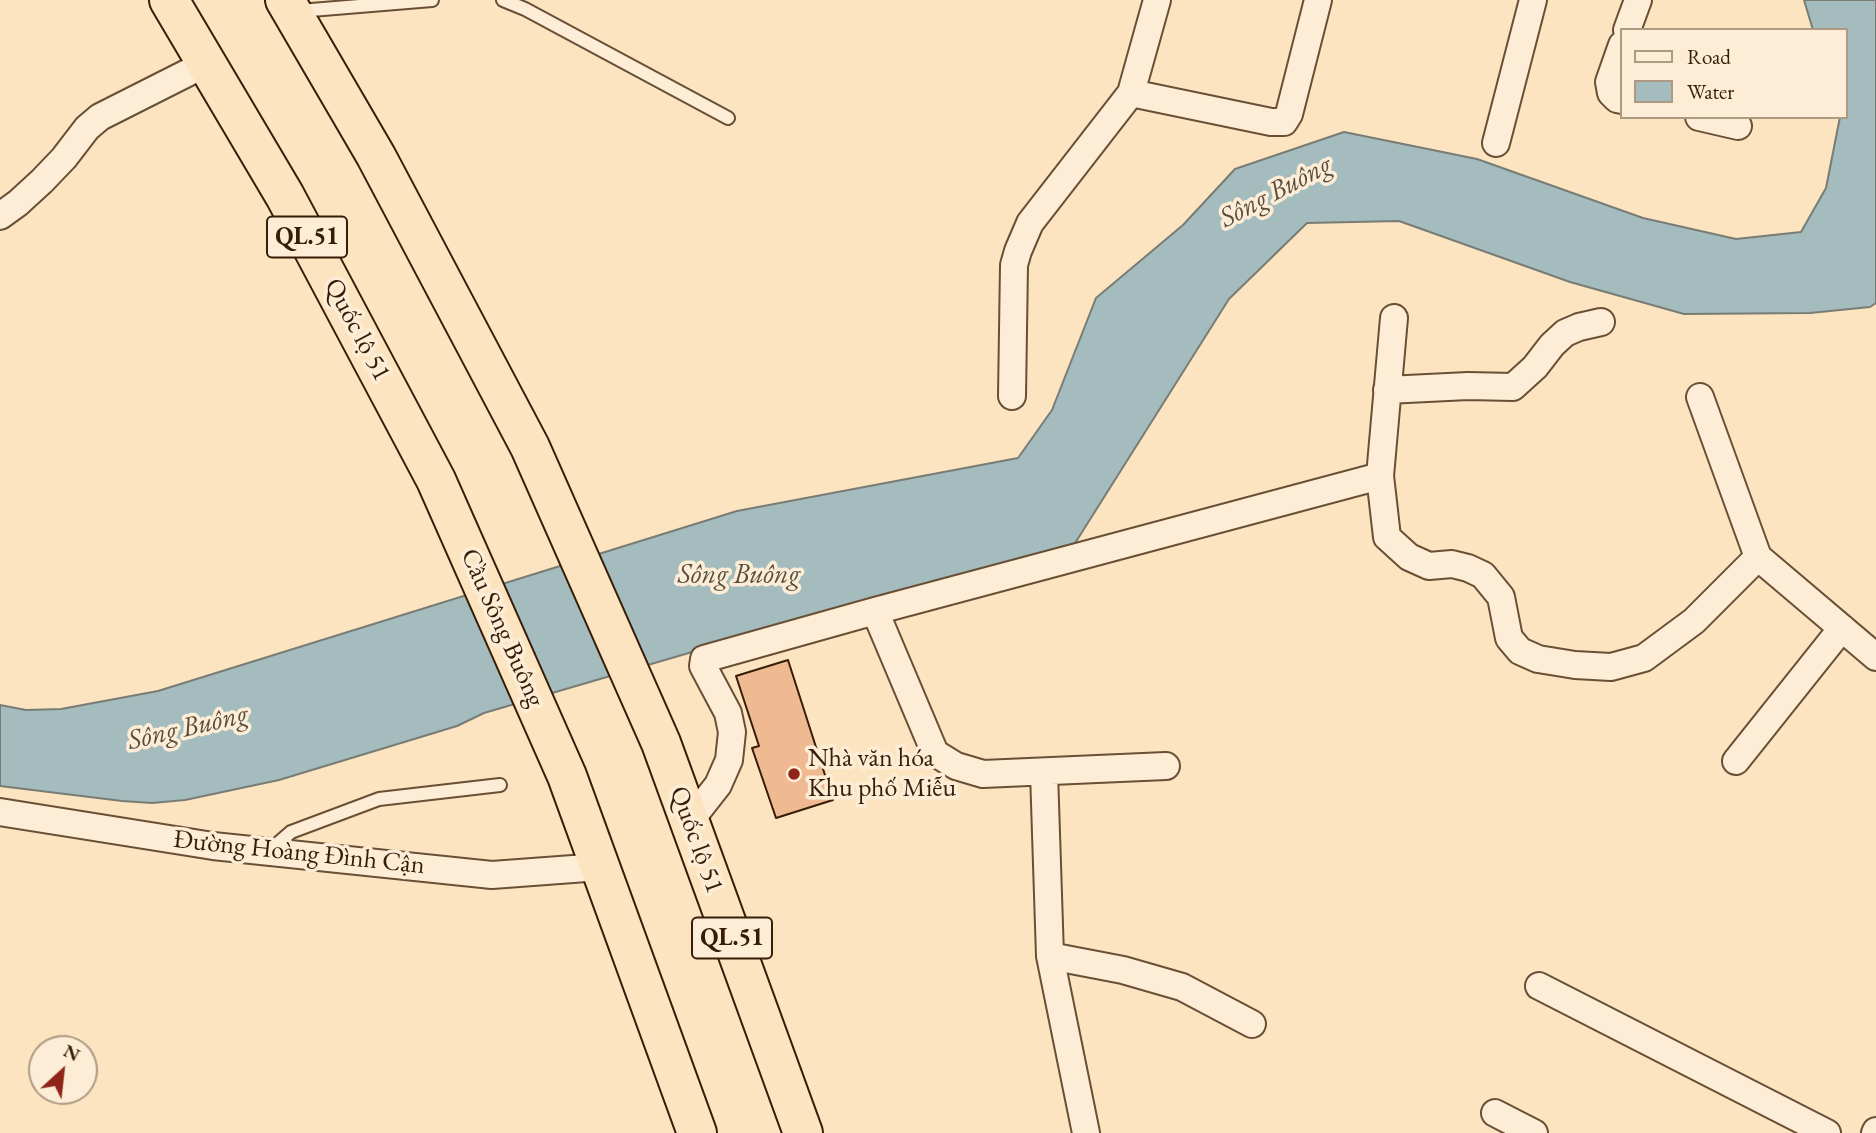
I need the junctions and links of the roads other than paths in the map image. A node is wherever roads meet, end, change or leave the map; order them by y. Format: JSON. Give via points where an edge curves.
{"nodes":[{"id":1,"x":169,"y":0,"type":"edge"},
{"id":2,"x":432,"y":0,"type":"edge"},
{"id":3,"x":503,"y":0,"type":"edge"},
{"id":4,"x":1157,"y":0,"type":"edge"},
{"id":5,"x":1318,"y":0,"type":"edge"},
{"id":6,"x":1533,"y":0,"type":"edge"},
{"id":7,"x":1638,"y":0,"type":"edge"},
{"id":8,"x":288,"y":6,"type":"edge"},
{"id":9,"x":1629,"y":28,"type":"edge"},
{"id":10,"x":1620,"y":51,"type":"edge"},
{"id":11,"x":207,"y":63,"type":"junction"},
{"id":12,"x":1131,"y":93,"type":"junction"},
{"id":13,"x":1620,"y":100,"type":"edge"},
{"id":14,"x":728,"y":118,"type":"dead end"},
{"id":15,"x":1708,"y":119,"type":"edge"},
{"id":16,"x":1738,"y":126,"type":"dead end"},
{"id":17,"x":1496,"y":143,"type":"dead end"},
{"id":18,"x":0,"y":216,"type":"edge"},
{"id":19,"x":1394,"y":318,"type":"dead end"},
{"id":20,"x":1601,"y":322,"type":"dead end"},
{"id":21,"x":1387,"y":390,"type":"junction"},
{"id":22,"x":1012,"y":396,"type":"dead end"},
{"id":23,"x":1700,"y":397,"type":"dead end"},
{"id":24,"x":1380,"y":476,"type":"junction"},
{"id":25,"x":436,"y":480,"type":"joint"},
{"id":26,"x":1758,"y":557,"type":"junction"},
{"id":27,"x":875,"y":611,"type":"junction"},
{"id":28,"x":1842,"y":628,"type":"junction"},
{"id":29,"x":1876,"y":657,"type":"edge"},
{"id":30,"x":1736,"y":761,"type":"dead end"},
{"id":31,"x":1166,"y":766,"type":"dead end"},
{"id":32,"x":1044,"y":772,"type":"junction"},
{"id":33,"x":500,"y":785,"type":"dead end"},
{"id":34,"x":0,"y":812,"type":"edge"},
{"id":35,"x":689,"y":822,"type":"junction"},
{"id":36,"x":267,"y":852,"type":"junction"},
{"id":37,"x":600,"y":866,"type":"junction"},
{"id":38,"x":1051,"y":956,"type":"junction"},
{"id":39,"x":1539,"y":986,"type":"dead end"},
{"id":40,"x":1252,"y":1024,"type":"dead end"},
{"id":41,"x":1495,"y":1113,"type":"dead end"},
{"id":42,"x":698,"y":1133,"type":"edge"},
{"id":43,"x":803,"y":1133,"type":"edge"},
{"id":44,"x":1086,"y":1133,"type":"edge"},
{"id":45,"x":1534,"y":1133,"type":"edge"},
{"id":46,"x":1827,"y":1133,"type":"edge"}],
"edges":[{"from":1,"to":11,"type":"highway","name":"Quốc lộ 51","number":"QL.51"},
{"from":2,"to":8,"type":"lane"},
{"from":3,"to":14,"type":"lane"},
{"from":4,"to":12,"type":"street"},
{"from":5,"to":12,"type":"street","via":[[1284,122]]},
{"from":6,"to":17,"type":"street"},
{"from":7,"to":9,"type":"street"},
{"from":8,"to":35,"type":"highway","name":"Quốc lộ 51","number":"QL.51","via":[[376,156],[530,447],[661,743]]},
{"from":10,"to":13,"type":"street","via":[[1609,82],[1611,93]]},
{"from":11,"to":18,"type":"street","via":[[100,117],[42,181]]},
{"from":11,"to":25,"type":"highway","name":"Quốc lộ 51","number":"QL.51","via":[[285,196]]},
{"from":12,"to":22,"type":"street","via":[[1030,223],[1018,251]]},
{"from":15,"to":16,"type":"street"},
{"from":19,"to":21,"type":"street"},
{"from":20,"to":21,"type":"street","via":[[1565,333],[1513,387]]},
{"from":21,"to":24,"type":"street"},
{"from":23,"to":26,"type":"street"},
{"from":24,"to":26,"type":"street","via":[[1387,537],[1409,557],[1429,566],[1452,564],[1483,575],[1501,597],[1509,638],[1520,651],[1538,659],[1611,667],[1644,658],[1693,621]]},
{"from":24,"to":27,"type":"street"},
{"from":25,"to":37,"type":"highway","name":"Cầu Sông Buông","number":"QL.51","via":[[567,776]]},
{"from":26,"to":28,"type":"street"},
{"from":27,"to":32,"type":"street","via":[[936,753],[956,766],[983,774]]},
{"from":27,"to":35,"type":"street","via":[[704,659],[732,732],[729,760],[718,785]]},
{"from":28,"to":29,"type":"street"},
{"from":28,"to":30,"type":"street"},
{"from":31,"to":32,"type":"street"},
{"from":32,"to":38,"type":"street"},
{"from":33,"to":36,"type":"lane","via":[[379,799],[291,832]]},
{"from":34,"to":36,"type":"street","name":"Đường Hoàng Đình Cận"},
{"from":35,"to":43,"type":"highway","name":"Quốc lộ 51","number":"QL.51"},
{"from":36,"to":37,"type":"street","name":"Đường Hoàng Đình Cận","via":[[492,875]]},
{"from":37,"to":42,"type":"highway","number":"QL.51"},
{"from":38,"to":40,"type":"street","via":[[1182,987]]},
{"from":38,"to":44,"type":"street"},
{"from":39,"to":46,"type":"street"},
{"from":41,"to":45,"type":"street"}]}
